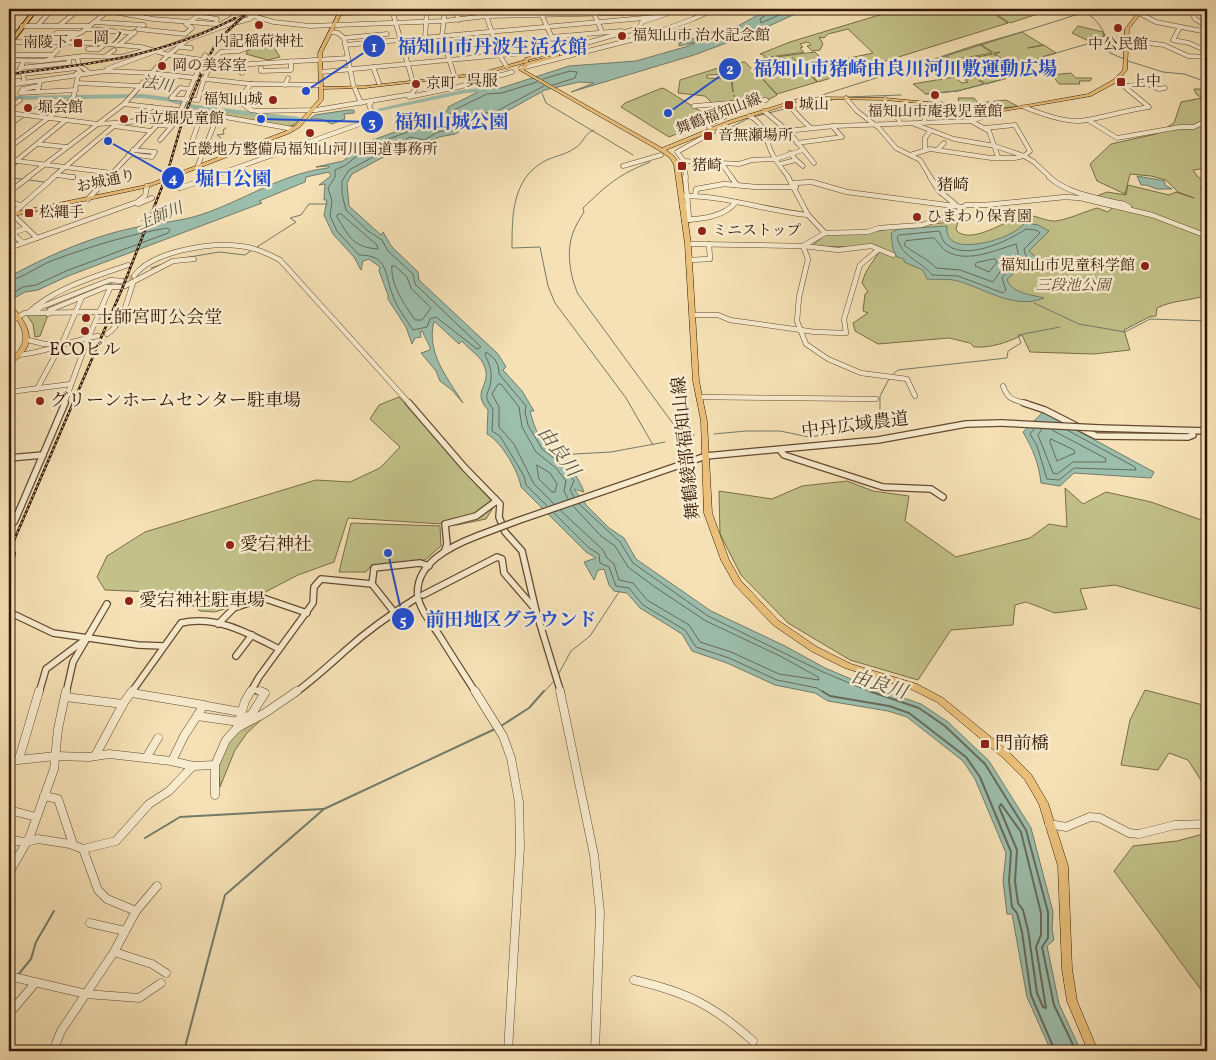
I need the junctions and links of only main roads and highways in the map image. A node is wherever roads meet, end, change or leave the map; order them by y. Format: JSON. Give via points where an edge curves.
{"nodes":[{"id":1,"x":35,"y":9,"type":"edge"},
{"id":2,"x":341,"y":11,"type":"edge"},
{"id":3,"x":1141,"y":11,"type":"edge"},
{"id":4,"x":9,"y":41,"type":"edge"},
{"id":5,"x":558,"y":51,"type":"junction"},
{"id":6,"x":506,"y":66,"type":"junction"},
{"id":7,"x":518,"y":71,"type":"junction"},
{"id":8,"x":455,"y":76,"type":"junction"},
{"id":9,"x":412,"y":80,"type":"junction"},
{"id":10,"x":322,"y":86,"type":"junction"},
{"id":11,"x":355,"y":86,"type":"junction"},
{"id":12,"x":660,"y":151,"type":"junction"},
{"id":13,"x":11,"y":215,"type":"edge"},
{"id":14,"x":9,"y":306,"type":"edge"},
{"id":15,"x":9,"y":362,"type":"edge"},
{"id":16,"x":1093,"y":1051,"type":"edge"}],
"edges":[{"from":1,"to":4,"type":"highway"},
{"from":1,"to":4,"type":"highway"},
{"from":2,"to":10,"type":"main road","via":[[321,48]]},
{"from":3,"to":12,"type":"main road","name":"舞鶴福知山線","via":[[1127,28],[1125,70],[1116,80],[1090,95],[996,110],[885,99],[815,98],[749,116]]},
{"from":5,"to":6,"type":"main road"},
{"from":5,"to":6,"type":"main road"},
{"from":5,"to":7,"type":"main road","via":[[557,56]]},
{"from":6,"to":8,"type":"main road"},
{"from":7,"to":8,"type":"main road","via":[[475,79]]},
{"from":7,"to":12,"type":"main road","name":"舞鶴福知山線"},
{"from":8,"to":9,"type":"main road"},
{"from":9,"to":11,"type":"main road"},
{"from":9,"to":11,"type":"main road"},
{"from":10,"to":11,"type":"main road"},
{"from":10,"to":13,"type":"main road","name":"お城通り","via":[[321,99],[312,110],[280,137],[147,186]]},
{"from":12,"to":16,"type":"main road","name":"舞鶴綾部福知山線","via":[[678,164],[685,206],[696,381],[704,421],[708,513],[725,560],[738,583],[776,622],[814,649],[848,666],[914,686],[940,700],[975,727],[1028,777],[1040,797],[1063,866],[1067,969],[1072,1001]]},
{"from":14,"to":15,"type":"main road","via":[[25,326],[28,340]]}]}
